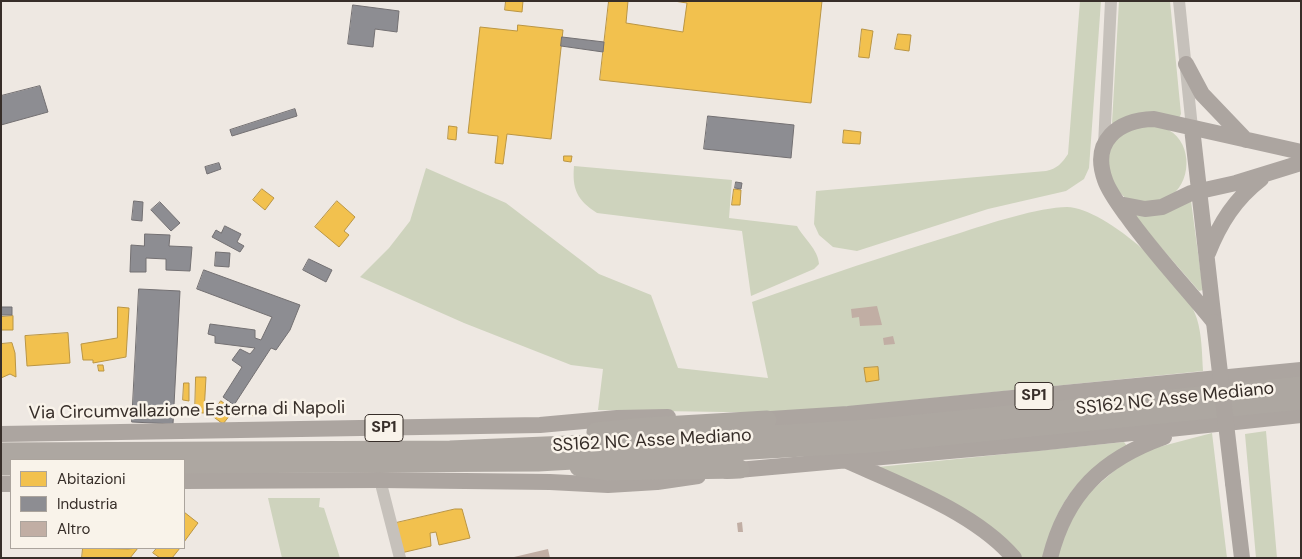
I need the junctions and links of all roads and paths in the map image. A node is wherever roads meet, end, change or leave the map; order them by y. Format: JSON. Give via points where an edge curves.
{"nodes":[{"id":1,"x":1111,"y":1,"type":"edge"},
{"id":2,"x":1179,"y":1,"type":"edge"},
{"id":3,"x":1186,"y":64,"type":"junction"},
{"id":4,"x":1192,"y":128,"type":"junction"},
{"id":5,"x":1246,"y":140,"type":"junction"},
{"id":6,"x":1104,"y":145,"type":"junction"},
{"id":7,"x":1301,"y":152,"type":"edge"},
{"id":8,"x":1301,"y":163,"type":"edge"},
{"id":9,"x":1270,"y":172,"type":"junction"},
{"id":10,"x":1199,"y":192,"type":"junction"},
{"id":11,"x":1119,"y":204,"type":"junction"},
{"id":12,"x":1207,"y":256,"type":"junction"},
{"id":13,"x":1214,"y":322,"type":"junction"},
{"id":14,"x":1301,"y":370,"type":"edge"},
{"id":15,"x":1301,"y":386,"type":"edge"},
{"id":16,"x":1301,"y":400,"type":"edge"},
{"id":17,"x":1301,"y":415,"type":"edge"},
{"id":18,"x":767,"y":420,"type":"junction"},
{"id":19,"x":1189,"y":428,"type":"junction"},
{"id":20,"x":1,"y":434,"type":"edge"},
{"id":21,"x":450,"y":450,"type":"junction"},
{"id":22,"x":1,"y":452,"type":"edge"},
{"id":23,"x":845,"y":460,"type":"junction"},
{"id":24,"x":538,"y":462,"type":"junction"},
{"id":25,"x":185,"y":464,"type":"edge"},
{"id":26,"x":740,"y":469,"type":"junction"},
{"id":27,"x":380,"y":480,"type":"junction"},
{"id":28,"x":185,"y":481,"type":"edge"},
{"id":29,"x":400,"y":558,"type":"edge"},
{"id":30,"x":1014,"y":558,"type":"edge"},
{"id":31,"x":1050,"y":558,"type":"edge"},
{"id":32,"x":1242,"y":558,"type":"edge"}],
"edges":[{"from":1,"to":6,"type":"street"},
{"from":2,"to":3,"type":"street"},
{"from":3,"to":4,"type":"street"},
{"from":3,"to":5,"type":"main road","via":[[1202,94]]},
{"from":4,"to":5,"type":"main road"},
{"from":4,"to":6,"type":"main road","via":[[1140,119],[1112,132]]},
{"from":4,"to":10,"type":"main road"},
{"from":5,"to":7,"type":"main road"},
{"from":6,"to":11,"type":"main road","via":[[1101,154],[1105,180]]},
{"from":8,"to":9,"type":"main road"},
{"from":9,"to":10,"type":"main road"},
{"from":9,"to":12,"type":"main road","via":[[1242,193],[1225,217]]},
{"from":10,"to":11,"type":"main road","via":[[1154,209]]},
{"from":10,"to":12,"type":"main road"},
{"from":11,"to":13,"type":"main road"},
{"from":12,"to":13,"type":"main road"},
{"from":13,"to":32,"type":"main road","bridge":true},
{"from":14,"to":18,"type":"main road","name":"Via Circumvallazione Esterna di Napoli","number":"SP1"},
{"from":15,"to":21,"type":"highway","name":"SS162 NC Asse Mediano","via":[[868,429]]},
{"from":16,"to":24,"type":"highway","name":"SS162 NC Asse Mediano","via":[[874,442]]},
{"from":17,"to":19,"type":"main road"},
{"from":18,"to":20,"type":"main road","name":"Via Circumvallazione Esterna di Napoli","number":"SP1","via":[[617,418],[540,425]]},
{"from":18,"to":21,"type":"highway","via":[[646,426]]},
{"from":19,"to":23,"type":"main road"},
{"from":19,"to":31,"type":"main road","via":[[1136,447],[1089,480],[1071,502],[1056,531]]},
{"from":21,"to":22,"type":"highway","name":"SS162 NC Asse Mediano"},
{"from":23,"to":26,"type":"main road"},
{"from":23,"to":30,"type":"main road","via":[[976,523]]},
{"from":24,"to":25,"type":"highway","name":"SS162 NC Asse Mediano"},
{"from":24,"to":26,"type":"highway","via":[[608,471]]},
{"from":26,"to":27,"type":"main road","via":[[657,482],[608,485]]},
{"from":27,"to":28,"type":"main road"},
{"from":27,"to":29,"type":"street"}]}
